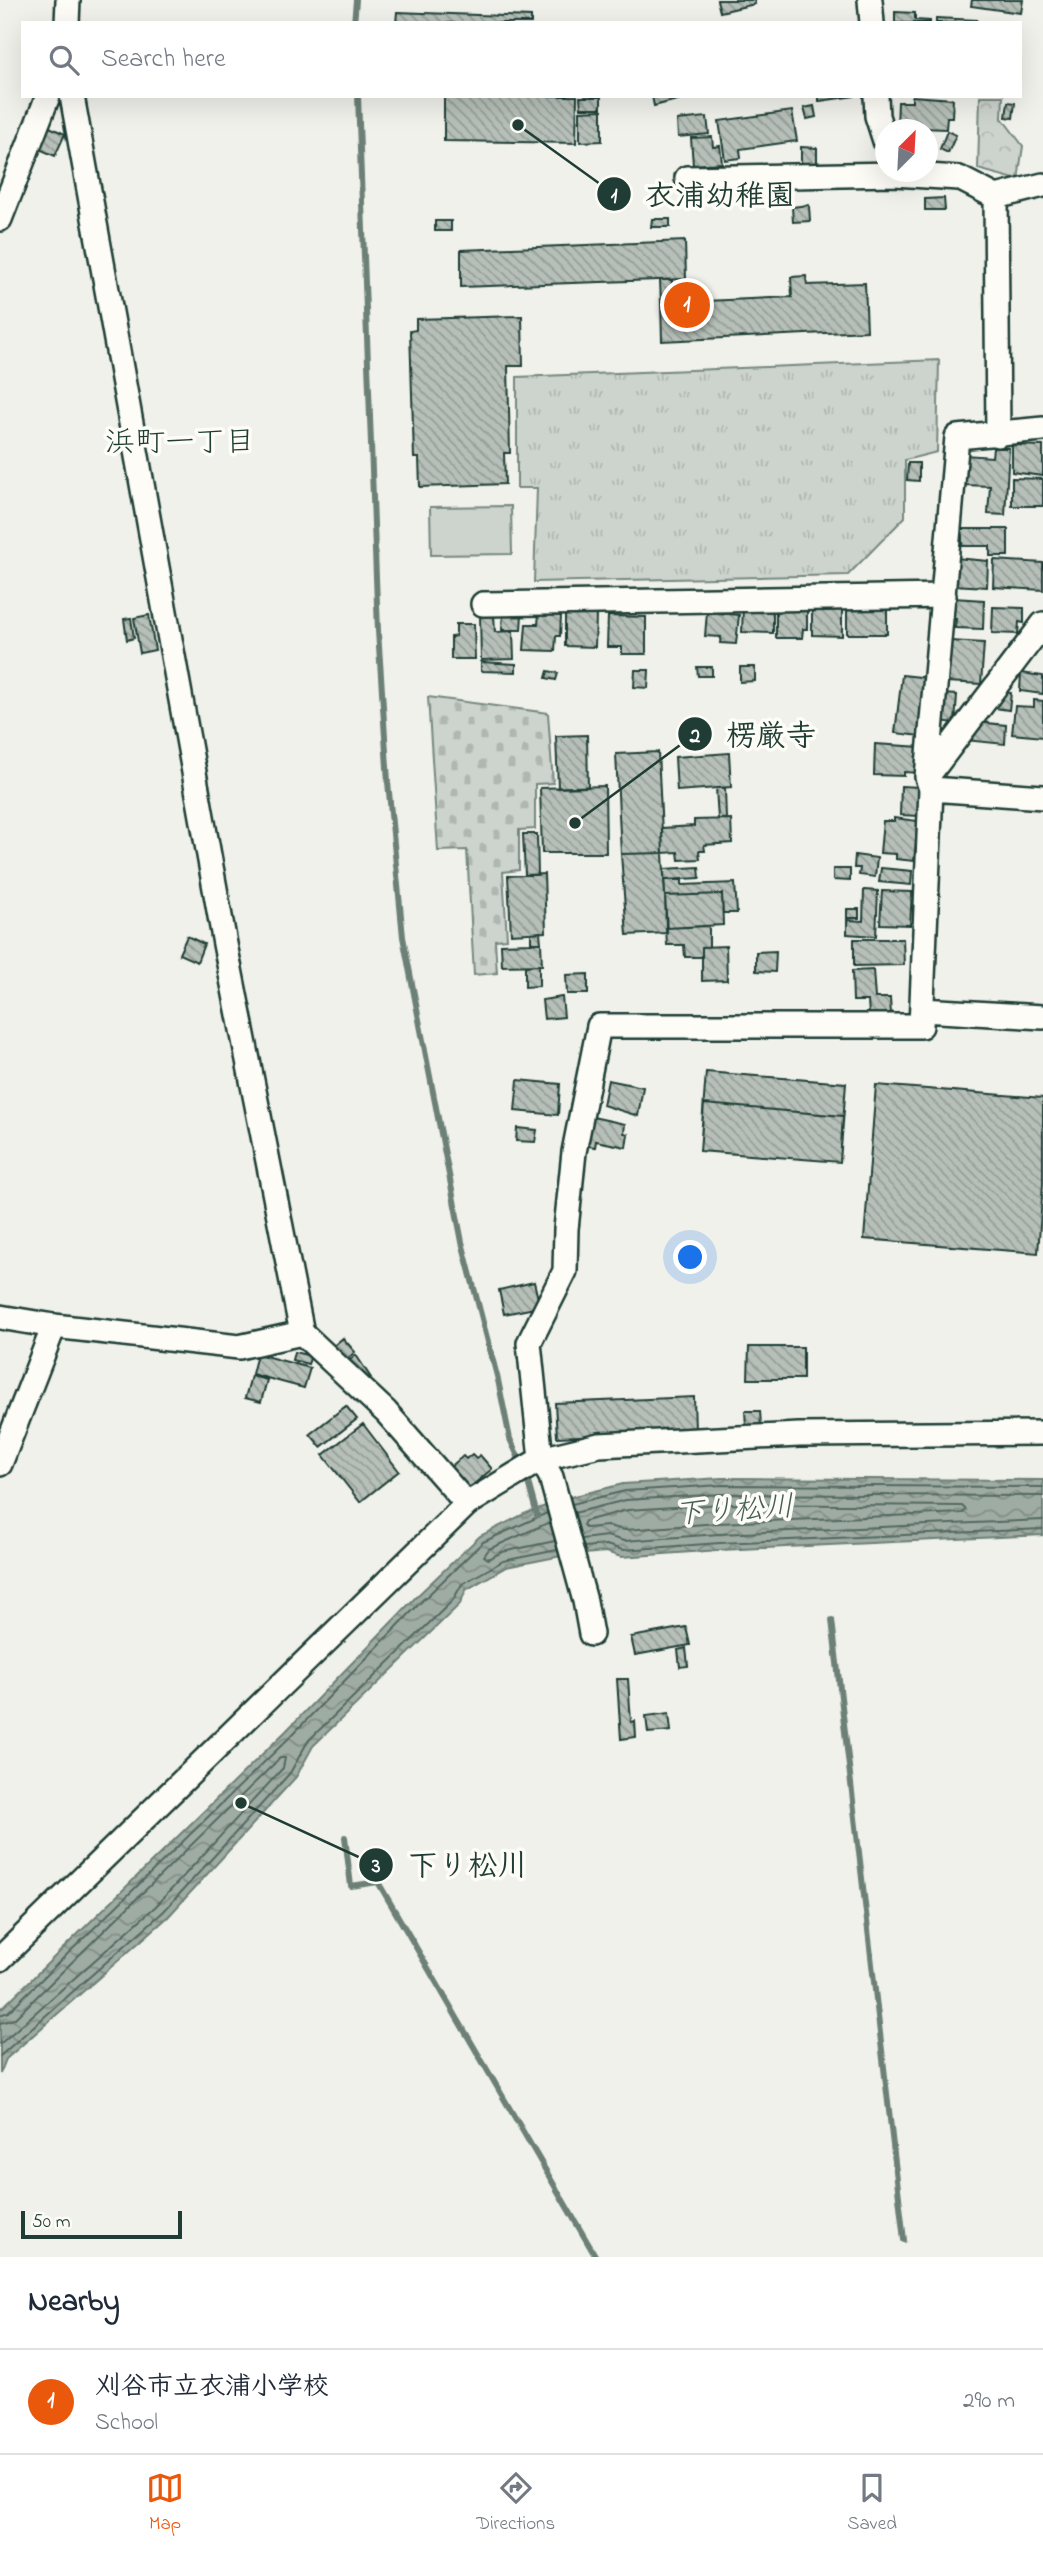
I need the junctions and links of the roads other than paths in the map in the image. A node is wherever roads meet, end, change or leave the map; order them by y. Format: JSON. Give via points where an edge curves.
{"nodes":[{"id":1,"x":68,"y":0,"type":"edge"},
{"id":2,"x":870,"y":0,"type":"edge"},
{"id":3,"x":66,"y":21,"type":"edge"},
{"id":4,"x":872,"y":21,"type":"edge"},
{"id":5,"x":47,"y":98,"type":"edge"},
{"id":6,"x":72,"y":98,"type":"edge"},
{"id":7,"x":876,"y":98,"type":"edge"},
{"id":8,"x":878,"y":119,"type":"edge"},
{"id":9,"x":875,"y":173,"type":"edge"},
{"id":10,"x":938,"y":176,"type":"edge"},
{"id":11,"x":687,"y":178,"type":"dead end"},
{"id":12,"x":1043,"y":185,"type":"edge"},
{"id":13,"x":996,"y":197,"type":"junction"},
{"id":14,"x":0,"y":219,"type":"edge"},
{"id":15,"x":1043,"y":429,"type":"edge"},
{"id":16,"x":998,"y":435,"type":"junction"},
{"id":17,"x":944,"y":596,"type":"junction"},
{"id":18,"x":483,"y":604,"type":"dead end"},
{"id":19,"x":1043,"y":624,"type":"edge"},
{"id":20,"x":929,"y":783,"type":"junction"},
{"id":21,"x":1043,"y":797,"type":"edge"},
{"id":22,"x":922,"y":1010,"type":"junction"},
{"id":23,"x":1043,"y":1017,"type":"edge"},
{"id":24,"x":0,"y":1317,"type":"edge"},
{"id":25,"x":54,"y":1326,"type":"junction"},
{"id":26,"x":302,"y":1333,"type":"junction"},
{"id":27,"x":1043,"y":1433,"type":"edge"},
{"id":28,"x":0,"y":1464,"type":"edge"},
{"id":29,"x":543,"y":1467,"type":"junction"},
{"id":30,"x":467,"y":1504,"type":"junction"},
{"id":31,"x":591,"y":1634,"type":"dead end"},
{"id":32,"x":0,"y":1959,"type":"edge"}],
"edges":[{"from":1,"to":3,"type":"street"},
{"from":2,"to":4,"type":"street"},
{"from":5,"to":14,"type":"street"},
{"from":6,"to":26,"type":"street","via":[[225,944]]},
{"from":7,"to":8,"type":"street"},
{"from":9,"to":11,"type":"street"},
{"from":10,"to":13,"type":"street","via":[[959,178]]},
{"from":12,"to":13,"type":"street"},
{"from":13,"to":16,"type":"street"},
{"from":15,"to":16,"type":"street"},
{"from":16,"to":17,"type":"street","via":[[957,437]]},
{"from":17,"to":18,"type":"street"},
{"from":17,"to":20,"type":"street"},
{"from":19,"to":20,"type":"street"},
{"from":20,"to":21,"type":"street"},
{"from":20,"to":22,"type":"street"},
{"from":22,"to":23,"type":"street"},
{"from":22,"to":29,"type":"street","via":[[921,1026],[599,1026],[574,1152],[565,1271],[529,1343]]},
{"from":24,"to":25,"type":"street"},
{"from":25,"to":26,"type":"street","via":[[239,1347]]},
{"from":25,"to":28,"type":"street"},
{"from":26,"to":30,"type":"street","via":[[386,1412]]},
{"from":27,"to":29,"type":"street","via":[[799,1435],[598,1445]]},
{"from":29,"to":30,"type":"street","via":[[514,1477]]},
{"from":29,"to":31,"type":"street"},
{"from":30,"to":32,"type":"street"}]}
